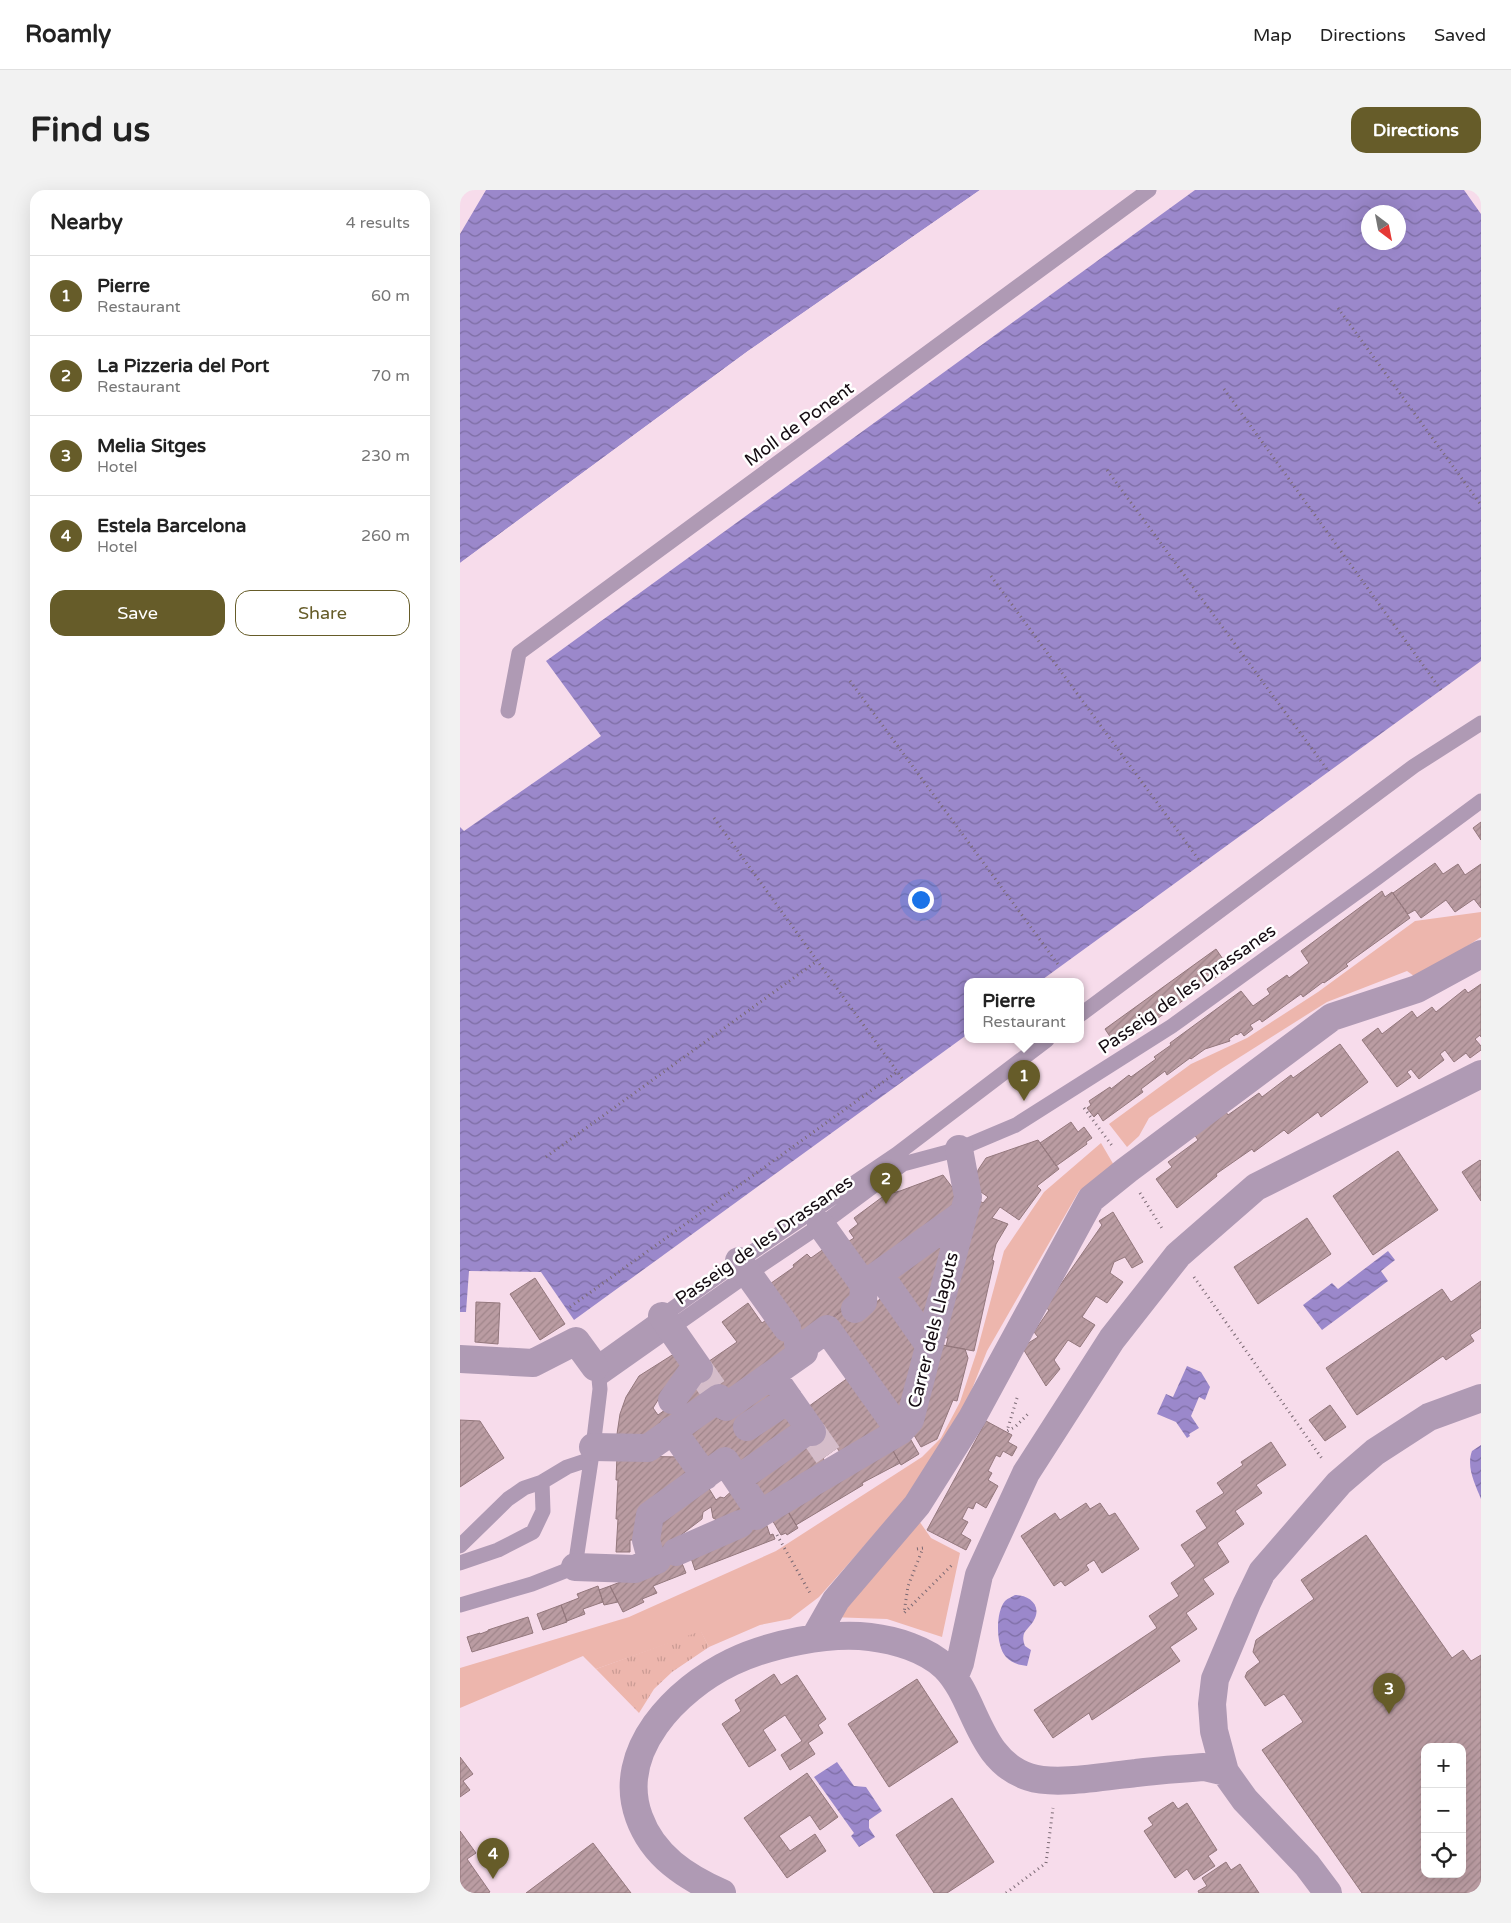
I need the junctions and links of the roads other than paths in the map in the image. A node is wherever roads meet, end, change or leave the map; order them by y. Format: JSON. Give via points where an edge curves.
{"nodes":[{"id":1,"x":1149,"y":190,"type":"edge"},
{"id":2,"x":508,"y":711,"type":"dead end"},
{"id":3,"x":1481,"y":723,"type":"edge"},
{"id":4,"x":1481,"y":801,"type":"edge"},
{"id":5,"x":1481,"y":954,"type":"edge"},
{"id":6,"x":1084,"y":1012,"type":"edge"},
{"id":7,"x":1043,"y":1043,"type":"edge"},
{"id":8,"x":1481,"y":1074,"type":"edge"},
{"id":9,"x":959,"y":1149,"type":"junction"},
{"id":10,"x":964,"y":1213,"type":"junction"},
{"id":11,"x":821,"y":1225,"type":"junction"},
{"id":12,"x":744,"y":1268,"type":"junction"},
{"id":13,"x":866,"y":1289,"type":"junction"},
{"id":14,"x":666,"y":1323,"type":"junction"},
{"id":15,"x":795,"y":1340,"type":"junction"},
{"id":16,"x":929,"y":1345,"type":"junction"},
{"id":17,"x":460,"y":1359,"type":"edge"},
{"id":18,"x":597,"y":1373,"type":"junction"},
{"id":19,"x":769,"y":1377,"type":"junction"},
{"id":20,"x":707,"y":1380,"type":"junction"},
{"id":21,"x":1481,"y":1398,"type":"edge"},
{"id":22,"x":789,"y":1399,"type":"junction"},
{"id":23,"x":672,"y":1400,"type":"dead end"},
{"id":24,"x":747,"y":1426,"type":"dead end"},
{"id":25,"x":674,"y":1428,"type":"junction"},
{"id":26,"x":900,"y":1431,"type":"junction"},
{"id":27,"x":592,"y":1453,"type":"junction"},
{"id":28,"x":705,"y":1476,"type":"junction"},
{"id":29,"x":738,"y":1479,"type":"junction"},
{"id":30,"x":542,"y":1482,"type":"junction"},
{"id":31,"x":755,"y":1516,"type":"junction"},
{"id":32,"x":460,"y":1546,"type":"edge"},
{"id":33,"x":662,"y":1558,"type":"junction"},
{"id":34,"x":460,"y":1563,"type":"edge"},
{"id":35,"x":575,"y":1567,"type":"junction"},
{"id":36,"x":460,"y":1605,"type":"edge"},
{"id":37,"x":815,"y":1638,"type":"junction"},
{"id":38,"x":954,"y":1678,"type":"junction"},
{"id":39,"x":1226,"y":1772,"type":"junction"},
{"id":40,"x":722,"y":1893,"type":"edge"},
{"id":41,"x":1328,"y":1893,"type":"edge"}],
"edges":[{"from":1,"to":2,"type":"lane","name":"Moll de Ponent","via":[[519,653]]},
{"from":3,"to":6,"type":"lane","via":[[1414,766]]},
{"from":4,"to":9,"type":"lane","name":"Passeig de les Drassanes","via":[[1172,1026],[1016,1125]]},
{"from":5,"to":37,"type":"street","via":[[1416,989],[1332,1017],[1091,1199],[972,1418],[922,1497],[836,1600]]},
{"from":7,"to":12,"type":"lane","name":"Passeig de les Drassanes"},
{"from":8,"to":38,"type":"street","via":[[1256,1187],[1178,1254],[1112,1339],[1026,1473],[979,1575]]},
{"from":9,"to":10,"type":"street","name":"Carrer dels Llaguts","via":[[968,1196]]},
{"from":9,"to":11,"type":"lane","name":"Passeig de les Drassanes","via":[[903,1164]]},
{"from":10,"to":13,"type":"street"},
{"from":10,"to":16,"type":"street","name":"Carrer dels Llaguts"},
{"from":11,"to":12,"type":"lane","name":"Passeig de les Drassanes"},
{"from":11,"to":13,"type":"street"},
{"from":12,"to":14,"type":"lane","name":"Passeig de les Drassanes"},
{"from":12,"to":15,"type":"street"},
{"from":13,"to":16,"type":"street"},
{"from":14,"to":18,"type":"lane","name":"Passeig de les Drassanes","via":[[598,1362]]},
{"from":14,"to":20,"type":"street"},
{"from":15,"to":19,"type":"street","via":[[804,1352]]},
{"from":15,"to":26,"type":"street","via":[[830,1328]]},
{"from":16,"to":26,"type":"street","name":"Carrer dels Llaguts","via":[[910,1420]]},
{"from":17,"to":18,"type":"street","via":[[534,1363],[576,1342]]},
{"from":18,"to":27,"type":"lane"},
{"from":19,"to":20,"type":"street","via":[[726,1407]]},
{"from":19,"to":22,"type":"street"},
{"from":20,"to":23,"type":"street"},
{"from":20,"to":25,"type":"street"},
{"from":21,"to":39,"type":"street","via":[[1429,1417],[1375,1452],[1339,1483],[1262,1572],[1215,1679],[1212,1704],[1214,1730]]},
{"from":22,"to":24,"type":"street"},
{"from":22,"to":29,"type":"street","via":[[811,1430]]},
{"from":25,"to":27,"type":"street","via":[[648,1448]]},
{"from":25,"to":28,"type":"street"},
{"from":26,"to":31,"type":"street","name":"Carrer dels Llaguts","via":[[833,1461]]},
{"from":27,"to":30,"type":"lane"},
{"from":27,"to":35,"type":"lane"},
{"from":28,"to":29,"type":"street","via":[[725,1461]]},
{"from":28,"to":33,"type":"street","via":[[650,1516],[646,1540]]},
{"from":29,"to":31,"type":"street"},
{"from":30,"to":32,"type":"lane","via":[[524,1488],[508,1499]]},
{"from":30,"to":34,"type":"lane","via":[[543,1511],[533,1532],[498,1550]]},
{"from":31,"to":33,"type":"street","name":"Carrer dels Llaguts"},
{"from":33,"to":35,"type":"street","name":"Carrer dels Llaguts","via":[[635,1569]]},
{"from":35,"to":36,"type":"lane","via":[[532,1584]]},
{"from":37,"to":38,"type":"street","via":[[867,1636],[897,1642],[934,1658]]},
{"from":37,"to":40,"type":"street","via":[[757,1652],[731,1662],[709,1676],[670,1708],[654,1727],[636,1760],[634,1804],[643,1828],[657,1850],[672,1865]]},
{"from":38,"to":39,"type":"street","via":[[985,1738],[998,1756],[1017,1773],[1057,1780],[1204,1767]]},
{"from":39,"to":41,"type":"street","via":[[1245,1800],[1308,1865]]}]}
